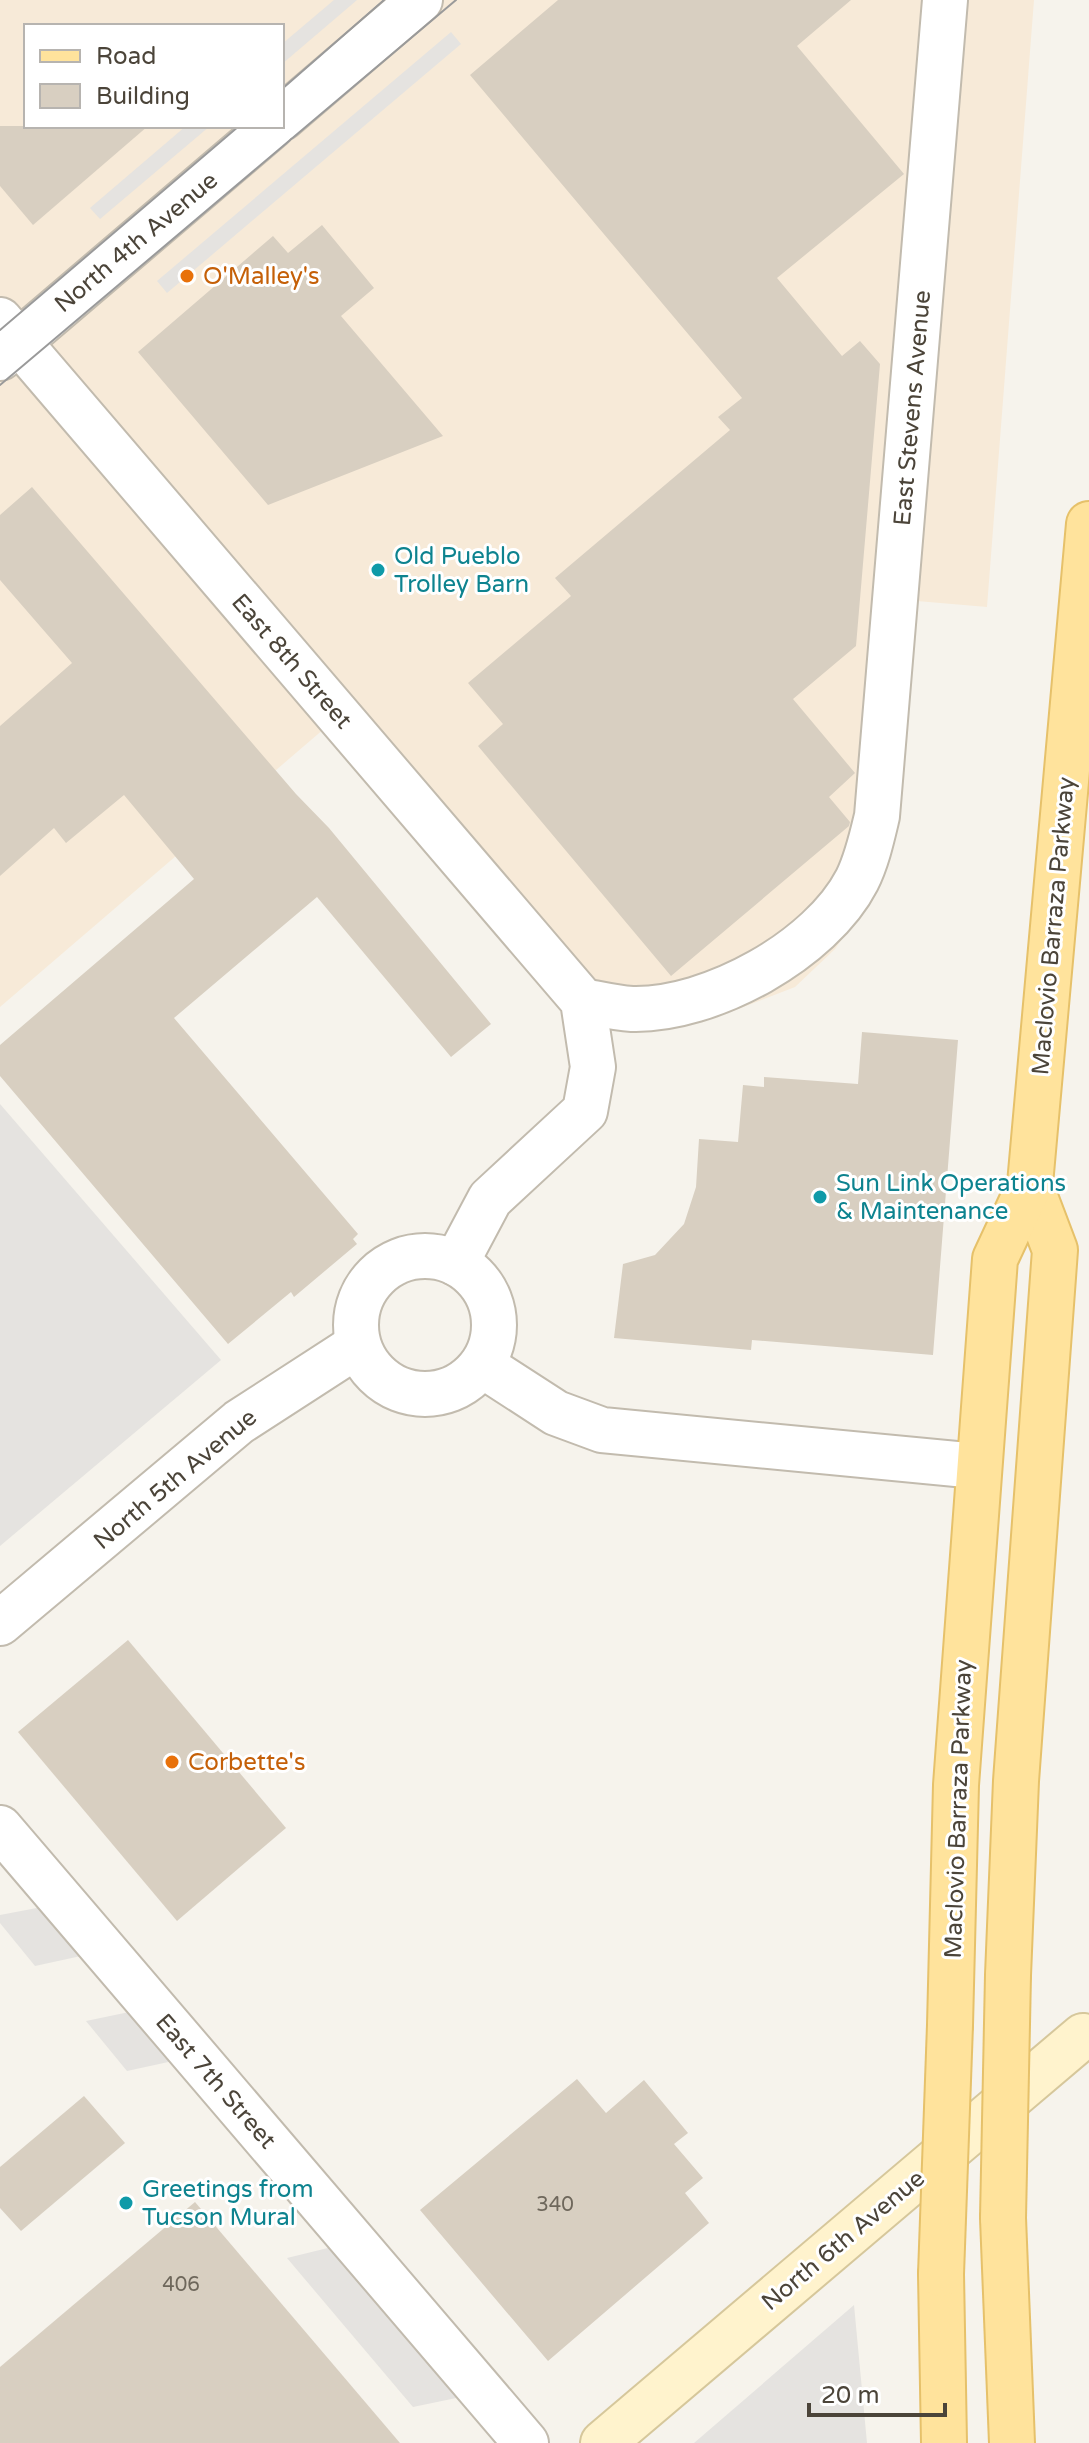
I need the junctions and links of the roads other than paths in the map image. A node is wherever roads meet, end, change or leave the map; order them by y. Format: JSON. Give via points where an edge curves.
{"nodes":[{"id":1,"x":420,"y":0,"type":"edge"},
{"id":2,"x":945,"y":0,"type":"edge"},
{"id":3,"x":284,"y":116,"type":"edge"},
{"id":4,"x":270,"y":128,"type":"edge"},
{"id":5,"x":6,"y":340,"type":"edge"},
{"id":6,"x":1089,"y":524,"type":"edge"},
{"id":7,"x":583,"y":1001,"type":"junction"},
{"id":8,"x":1030,"y":1184,"type":"junction"},
{"id":9,"x":456,"y":1263,"type":"junction"},
{"id":10,"x":358,"y":1345,"type":"junction"},
{"id":11,"x":482,"y":1365,"type":"junction"},
{"id":12,"x":977,"y":1466,"type":"junction"},
{"id":13,"x":0,"y":1623,"type":"edge"},
{"id":14,"x":0,"y":1828,"type":"edge"},
{"id":15,"x":1083,"y":2036,"type":"dead end"},
{"id":16,"x":526,"y":2443,"type":"edge"},
{"id":17,"x":603,"y":2443,"type":"edge"},
{"id":18,"x":944,"y":2443,"type":"edge"},
{"id":19,"x":1012,"y":2443,"type":"edge"}],
"edges":[{"from":1,"to":3,"type":"street"},
{"from":2,"to":7,"type":"street","name":"East Stevens Avenue","via":[[877,816],[857,881],[811,937],[736,983],[691,999],[634,1009]]},
{"from":4,"to":5,"type":"street","name":"North 4th Avenue"},
{"from":5,"to":7,"type":"street","name":"East 8th Street"},
{"from":6,"to":8,"type":"main road","name":"Maclovio Barraza Parkway"},
{"from":7,"to":9,"type":"street","via":[[593,1048],[585,1111],[490,1199]]},
{"from":8,"to":12,"type":"main road","name":"Maclovio Barraza Parkway","via":[[995,1259]]},
{"from":8,"to":19,"type":"main road","name":"Maclovio Barraza Parkway","bridge":true,"via":[[1055,1250],[1016,1781],[1008,1975],[1003,2218]]},
{"from":9,"to":10,"type":"street","via":[[434,1256],[410,1257],[370,1281],[355,1323]]},
{"from":9,"to":11,"type":"street","via":[[489,1297],[492,1344]]},
{"from":10,"to":11,"type":"street","via":[[384,1382],[403,1392],[448,1392]]},
{"from":10,"to":13,"type":"street","name":"North 5th Avenue","via":[[239,1422]]},
{"from":11,"to":12,"type":"street","via":[[556,1413],[602,1430]]},
{"from":12,"to":18,"type":"main road","name":"Maclovio Barraza Parkway","bridge":true,"via":[[956,1785],[941,2274]]},
{"from":14,"to":16,"type":"street","name":"East 7th Street"},
{"from":15,"to":17,"type":"main road","name":"North 6th Avenue"}]}
